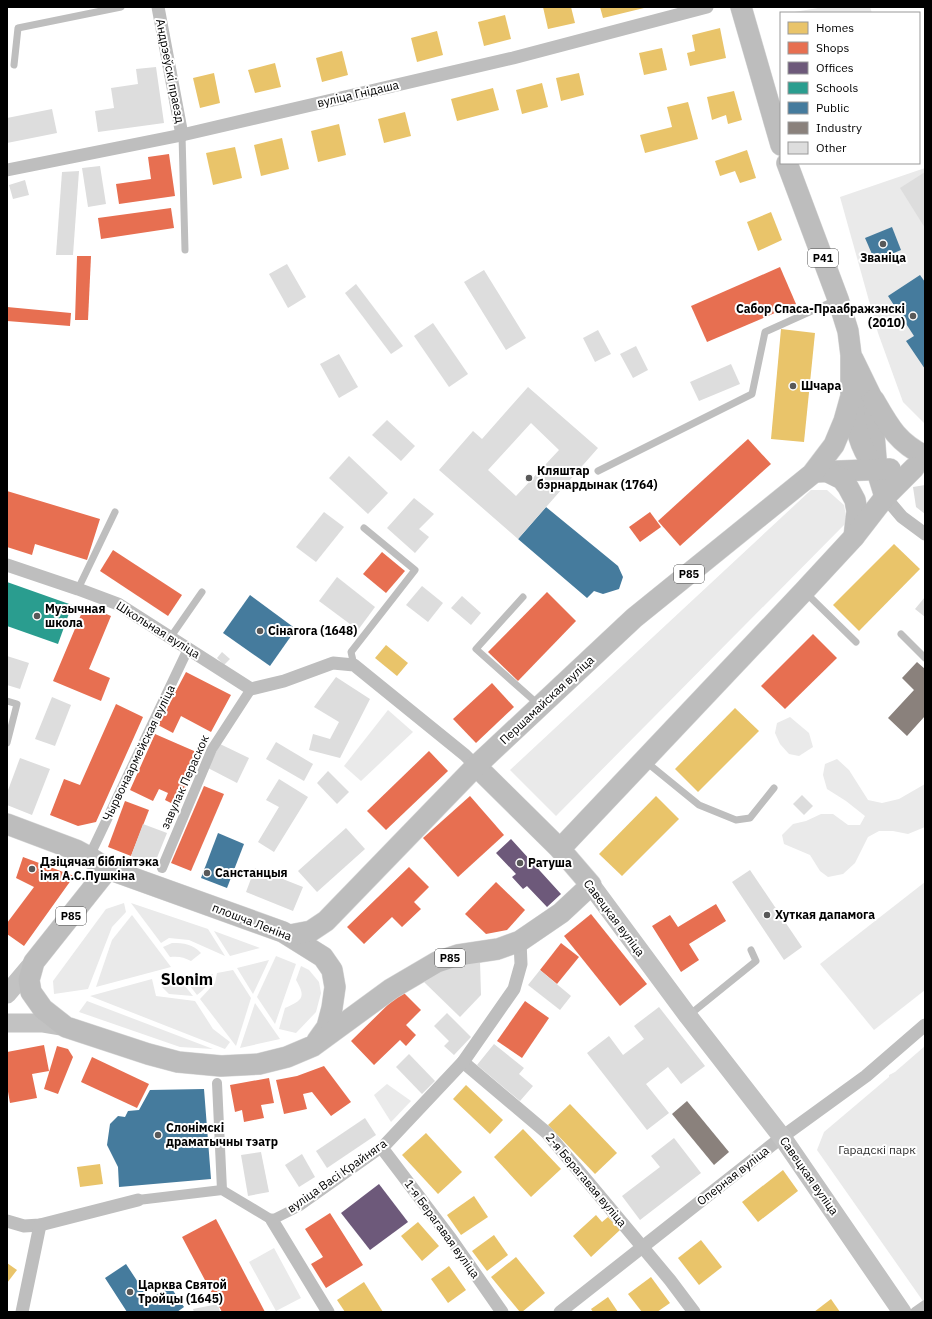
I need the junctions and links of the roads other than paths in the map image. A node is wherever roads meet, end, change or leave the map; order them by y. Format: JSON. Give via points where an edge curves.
{"nodes":[{"id":1,"x":121,"y":7,"type":"edge"},
{"id":2,"x":158,"y":7,"type":"edge"},
{"id":3,"x":707,"y":7,"type":"edge"},
{"id":4,"x":741,"y":7,"type":"edge"},
{"id":5,"x":14,"y":65,"type":"dead end"},
{"id":6,"x":182,"y":135,"type":"junction"},
{"id":7,"x":780,"y":143,"type":"edge"},
{"id":8,"x":788,"y":164,"type":"edge"},
{"id":9,"x":7,"y":170,"type":"edge"},
{"id":10,"x":185,"y":250,"type":"dead end"},
{"id":11,"x":838,"y":299,"type":"junction"},
{"id":12,"x":861,"y":396,"type":"junction"},
{"id":13,"x":921,"y":463,"type":"edge"},
{"id":14,"x":878,"y":470,"type":"junction"},
{"id":15,"x":598,"y":471,"type":"dead end"},
{"id":16,"x":821,"y":472,"type":"junction"},
{"id":17,"x":885,"y":497,"type":"junction"},
{"id":18,"x":115,"y":512,"type":"dead end"},
{"id":19,"x":364,"y":528,"type":"dead end"},
{"id":20,"x":925,"y":534,"type":"edge"},
{"id":21,"x":854,"y":537,"type":"junction"},
{"id":22,"x":7,"y":565,"type":"edge"},
{"id":23,"x":78,"y":589,"type":"junction"},
{"id":24,"x":804,"y":591,"type":"junction"},
{"id":25,"x":202,"y":592,"type":"dead end"},
{"id":26,"x":523,"y":597,"type":"dead end"},
{"id":27,"x":901,"y":634,"type":"dead end"},
{"id":28,"x":170,"y":638,"type":"junction"},
{"id":29,"x":856,"y":642,"type":"dead end"},
{"id":30,"x":188,"y":649,"type":"junction"},
{"id":31,"x":925,"y":658,"type":"edge"},
{"id":32,"x":354,"y":665,"type":"junction"},
{"id":33,"x":251,"y":689,"type":"junction"},
{"id":34,"x":7,"y":701,"type":"edge"},
{"id":35,"x":540,"y":706,"type":"junction"},
{"id":36,"x":7,"y":743,"type":"edge"},
{"id":37,"x":644,"y":760,"type":"junction"},
{"id":38,"x":476,"y":766,"type":"junction"},
{"id":39,"x":774,"y":788,"type":"dead end"},
{"id":40,"x":7,"y":824,"type":"edge"},
{"id":41,"x":560,"y":849,"type":"junction"},
{"id":42,"x":89,"y":856,"type":"junction"},
{"id":43,"x":162,"y":868,"type":"dead end"},
{"id":44,"x":108,"y":869,"type":"junction"},
{"id":45,"x":591,"y":885,"type":"junction"},
{"id":46,"x":290,"y":935,"type":"junction"},
{"id":47,"x":520,"y":941,"type":"junction"},
{"id":48,"x":751,"y":950,"type":"dead end"},
{"id":49,"x":34,"y":962,"type":"junction"},
{"id":50,"x":7,"y":994,"type":"edge"},
{"id":51,"x":688,"y":1016,"type":"junction"},
{"id":52,"x":7,"y":1023,"type":"edge"},
{"id":53,"x":925,"y":1025,"type":"edge"},
{"id":54,"x":66,"y":1027,"type":"junction"},
{"id":55,"x":313,"y":1046,"type":"junction"},
{"id":56,"x":463,"y":1062,"type":"junction"},
{"id":57,"x":217,"y":1083,"type":"dead end"},
{"id":58,"x":782,"y":1137,"type":"junction"},
{"id":59,"x":382,"y":1148,"type":"junction"},
{"id":60,"x":222,"y":1190,"type":"junction"},
{"id":61,"x":138,"y":1200,"type":"joint"},
{"id":62,"x":272,"y":1220,"type":"junction"},
{"id":63,"x":7,"y":1221,"type":"edge"},
{"id":64,"x":40,"y":1225,"type":"junction"},
{"id":65,"x":642,"y":1247,"type":"junction"},
{"id":66,"x":898,"y":1305,"type":"edge"},
{"id":67,"x":925,"y":1305,"type":"edge"},
{"id":68,"x":22,"y":1312,"type":"edge"},
{"id":69,"x":328,"y":1312,"type":"edge"},
{"id":70,"x":502,"y":1312,"type":"edge"},
{"id":71,"x":560,"y":1312,"type":"edge"},
{"id":72,"x":694,"y":1312,"type":"edge"},
{"id":73,"x":915,"y":1312,"type":"edge"}],
"edges":[{"from":1,"to":5,"type":"lane","via":[[18,28]]},
{"from":2,"to":6,"type":"street","name":"Андрэеўскі праезд"},
{"from":3,"to":6,"type":"street","name":"вуліца Гнідаша","via":[[513,58]]},
{"from":4,"to":7,"type":"main road"},
{"from":6,"to":9,"type":"street","name":"вуліца Гнідаша"},
{"from":6,"to":10,"type":"lane"},
{"from":8,"to":11,"type":"main road","number":"Р41"},
{"from":11,"to":12,"type":"main road","number":"Р41","via":[[848,331]]},
{"from":11,"to":15,"type":"lane","via":[[765,332],[752,394]]},
{"from":12,"to":13,"type":"main road"},
{"from":12,"to":14,"type":"main road","number":"Р41","via":[[857,433],[866,455]]},
{"from":12,"to":16,"type":"main road","number":"Р41","via":[[844,421]]},
{"from":13,"to":14,"type":"main road"},
{"from":13,"to":17,"type":"main road"},
{"from":14,"to":16,"type":"main road"},
{"from":14,"to":17,"type":"main road"},
{"from":16,"to":21,"type":"main road","via":[[842,479],[855,500],[858,511]]},
{"from":16,"to":35,"type":"main road","name":"Першамайская вуліца","number":"Р85","via":[[634,618]]},
{"from":17,"to":20,"type":"street","via":[[902,517]]},
{"from":17,"to":21,"type":"main road"},
{"from":18,"to":23,"type":"lane"},
{"from":19,"to":32,"type":"lane","via":[[415,570],[351,652]]},
{"from":21,"to":24,"type":"main road"},
{"from":22,"to":23,"type":"street","name":"Школьная вуліца"},
{"from":23,"to":28,"type":"street","name":"Школьная вуліца","via":[[118,604]]},
{"from":24,"to":29,"type":"lane"},
{"from":24,"to":37,"type":"main road"},
{"from":25,"to":28,"type":"lane"},
{"from":26,"to":35,"type":"lane","via":[[476,649]]},
{"from":27,"to":31,"type":"lane"},
{"from":28,"to":30,"type":"street","name":"Школьная вуліца"},
{"from":30,"to":33,"type":"street","name":"Школьная вуліца"},
{"from":30,"to":42,"type":"street","name":"Чырвонаармейская вуліца"},
{"from":32,"to":33,"type":"street","via":[[333,663],[284,681]]},
{"from":32,"to":38,"type":"street","name":"Савецкая вуліца"},
{"from":33,"to":43,"type":"street","name":"завулак Пераскок","via":[[212,749]]},
{"from":34,"to":36,"type":"lane","via":[[17,704]]},
{"from":35,"to":38,"type":"main road","name":"Першамайская вуліца","number":"Р85"},
{"from":37,"to":39,"type":"lane","via":[[699,806],[736,820],[750,818]]},
{"from":37,"to":41,"type":"main road"},
{"from":38,"to":41,"type":"main road","name":"Савецкая вуліца"},
{"from":38,"to":46,"type":"main road","name":"Першамайская вуліца","number":"Р85","via":[[326,921],[311,932]]},
{"from":40,"to":42,"type":"main road","number":"Р85"},
{"from":41,"to":45,"type":"main road","name":"Савецкая вуліца"},
{"from":42,"to":44,"type":"main road","number":"Р85"},
{"from":44,"to":46,"type":"main road","name":"плошча Леніна","number":"Р85"},
{"from":44,"to":49,"type":"main road","number":"Р85"},
{"from":45,"to":47,"type":"main road","number":"Р85","via":[[561,913]]},
{"from":45,"to":51,"type":"main road","name":"Савецкая вуліца"},
{"from":46,"to":55,"type":"main road","name":"плошча Леніна","number":"Р85","via":[[323,957],[332,970],[335,987],[332,1008],[327,1027]]},
{"from":47,"to":55,"type":"main road","number":"Р85","via":[[498,949],[458,955],[437,962],[391,989]]},
{"from":47,"to":56,"type":"street","name":"вуліца Васі Крайняга","via":[[521,964],[514,989]]},
{"from":48,"to":51,"type":"lane","via":[[756,961]]},
{"from":49,"to":50,"type":"main road"},
{"from":49,"to":54,"type":"main road","number":"Р85","via":[[29,980],[31,992],[43,1009]]},
{"from":51,"to":58,"type":"main road","name":"Савецкая вуліца"},
{"from":52,"to":54,"type":"main road","via":[[42,1023]]},
{"from":53,"to":58,"type":"street","name":"Оперная вуліца","via":[[866,1076]]},
{"from":54,"to":55,"type":"main road","number":"Р85","via":[[178,1062],[221,1066],[259,1064],[287,1057]]},
{"from":56,"to":59,"type":"street","name":"вуліца Васі Крайняга"},
{"from":56,"to":65,"type":"street","name":"2-я Берагавая вуліца","via":[[547,1133]]},
{"from":57,"to":60,"type":"street"},
{"from":58,"to":65,"type":"street","name":"Оперная вуліца"},
{"from":58,"to":66,"type":"main road","name":"Савецкая вуліца"},
{"from":59,"to":62,"type":"street","name":"вуліца Васі Крайняга","via":[[300,1206]]},
{"from":59,"to":70,"type":"street","name":"1-я Берагавая вуліца"},
{"from":60,"to":61,"type":"street"},
{"from":60,"to":62,"type":"street"},
{"from":61,"to":64,"type":"street"},
{"from":62,"to":69,"type":"street"},
{"from":63,"to":64,"type":"street","via":[[24,1226]]},
{"from":64,"to":68,"type":"street"},
{"from":65,"to":71,"type":"street","name":"Оперная вуліца"},
{"from":65,"to":72,"type":"street","name":"2-я Берагавая вуліца"},
{"from":67,"to":73,"type":"street"}]}
